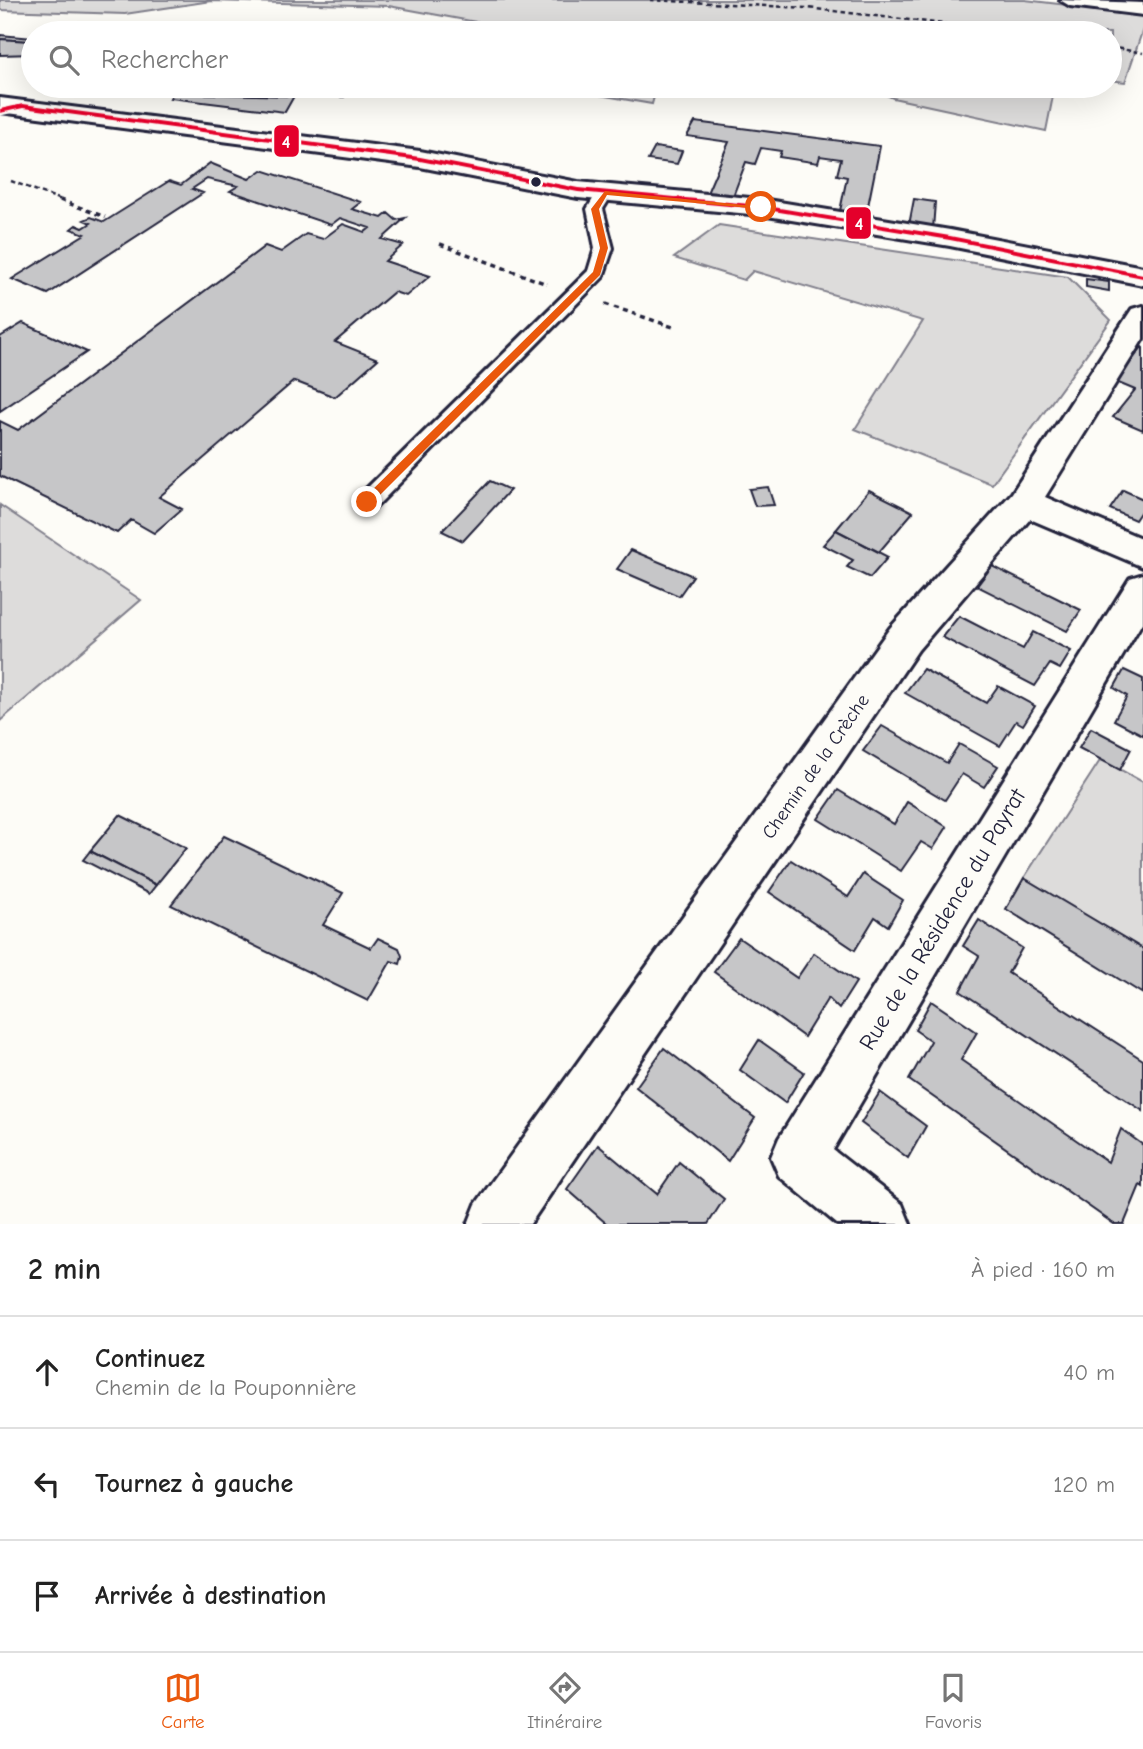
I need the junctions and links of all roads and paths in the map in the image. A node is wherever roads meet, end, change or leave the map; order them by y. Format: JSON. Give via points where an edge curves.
{"nodes":[{"id":1,"x":650,"y":0,"type":"edge"},
{"id":2,"x":1070,"y":0,"type":"edge"},
{"id":3,"x":1143,"y":9,"type":"edge"},
{"id":4,"x":918,"y":21,"type":"edge"},
{"id":5,"x":1122,"y":49,"type":"edge"},
{"id":6,"x":1143,"y":53,"type":"edge"},
{"id":7,"x":0,"y":90,"type":"edge"},
{"id":8,"x":8,"y":107,"type":"edge"},
{"id":9,"x":10,"y":181,"type":"dead end"},
{"id":10,"x":605,"y":193,"type":"junction"},
{"id":11,"x":105,"y":217,"type":"dead end"},
{"id":12,"x":1143,"y":276,"type":"edge"},
{"id":13,"x":1143,"y":315,"type":"edge"},
{"id":14,"x":367,"y":502,"type":"dead end"},
{"id":15,"x":1024,"y":502,"type":"junction"},
{"id":16,"x":1143,"y":554,"type":"edge"},
{"id":17,"x":1143,"y":588,"type":"edge"},
{"id":18,"x":496,"y":1224,"type":"edge"},
{"id":19,"x":882,"y":1224,"type":"edge"}],
"edges":[{"from":1,"to":4,"type":"path","via":[[807,8]]},
{"from":2,"to":3,"type":"street"},
{"from":5,"to":6,"type":"path"},
{"from":7,"to":8,"type":"street","via":[[11,93]]},
{"from":8,"to":10,"type":"street","via":[[420,159]]},
{"from":9,"to":11,"type":"path"},
{"from":10,"to":12,"type":"street","via":[[761,207]]},
{"from":10,"to":14,"type":"lane","via":[[595,209],[604,248],[597,273]]},
{"from":13,"to":15,"type":"street","name":"Chemin de la Crèche"},
{"from":15,"to":16,"type":"street"},
{"from":15,"to":18,"type":"street","name":"Chemin de la Crèche","via":[[904,639]]},
{"from":17,"to":19,"type":"street","name":"Rue de la Résidence du Payrat","via":[[798,1157]]}]}
